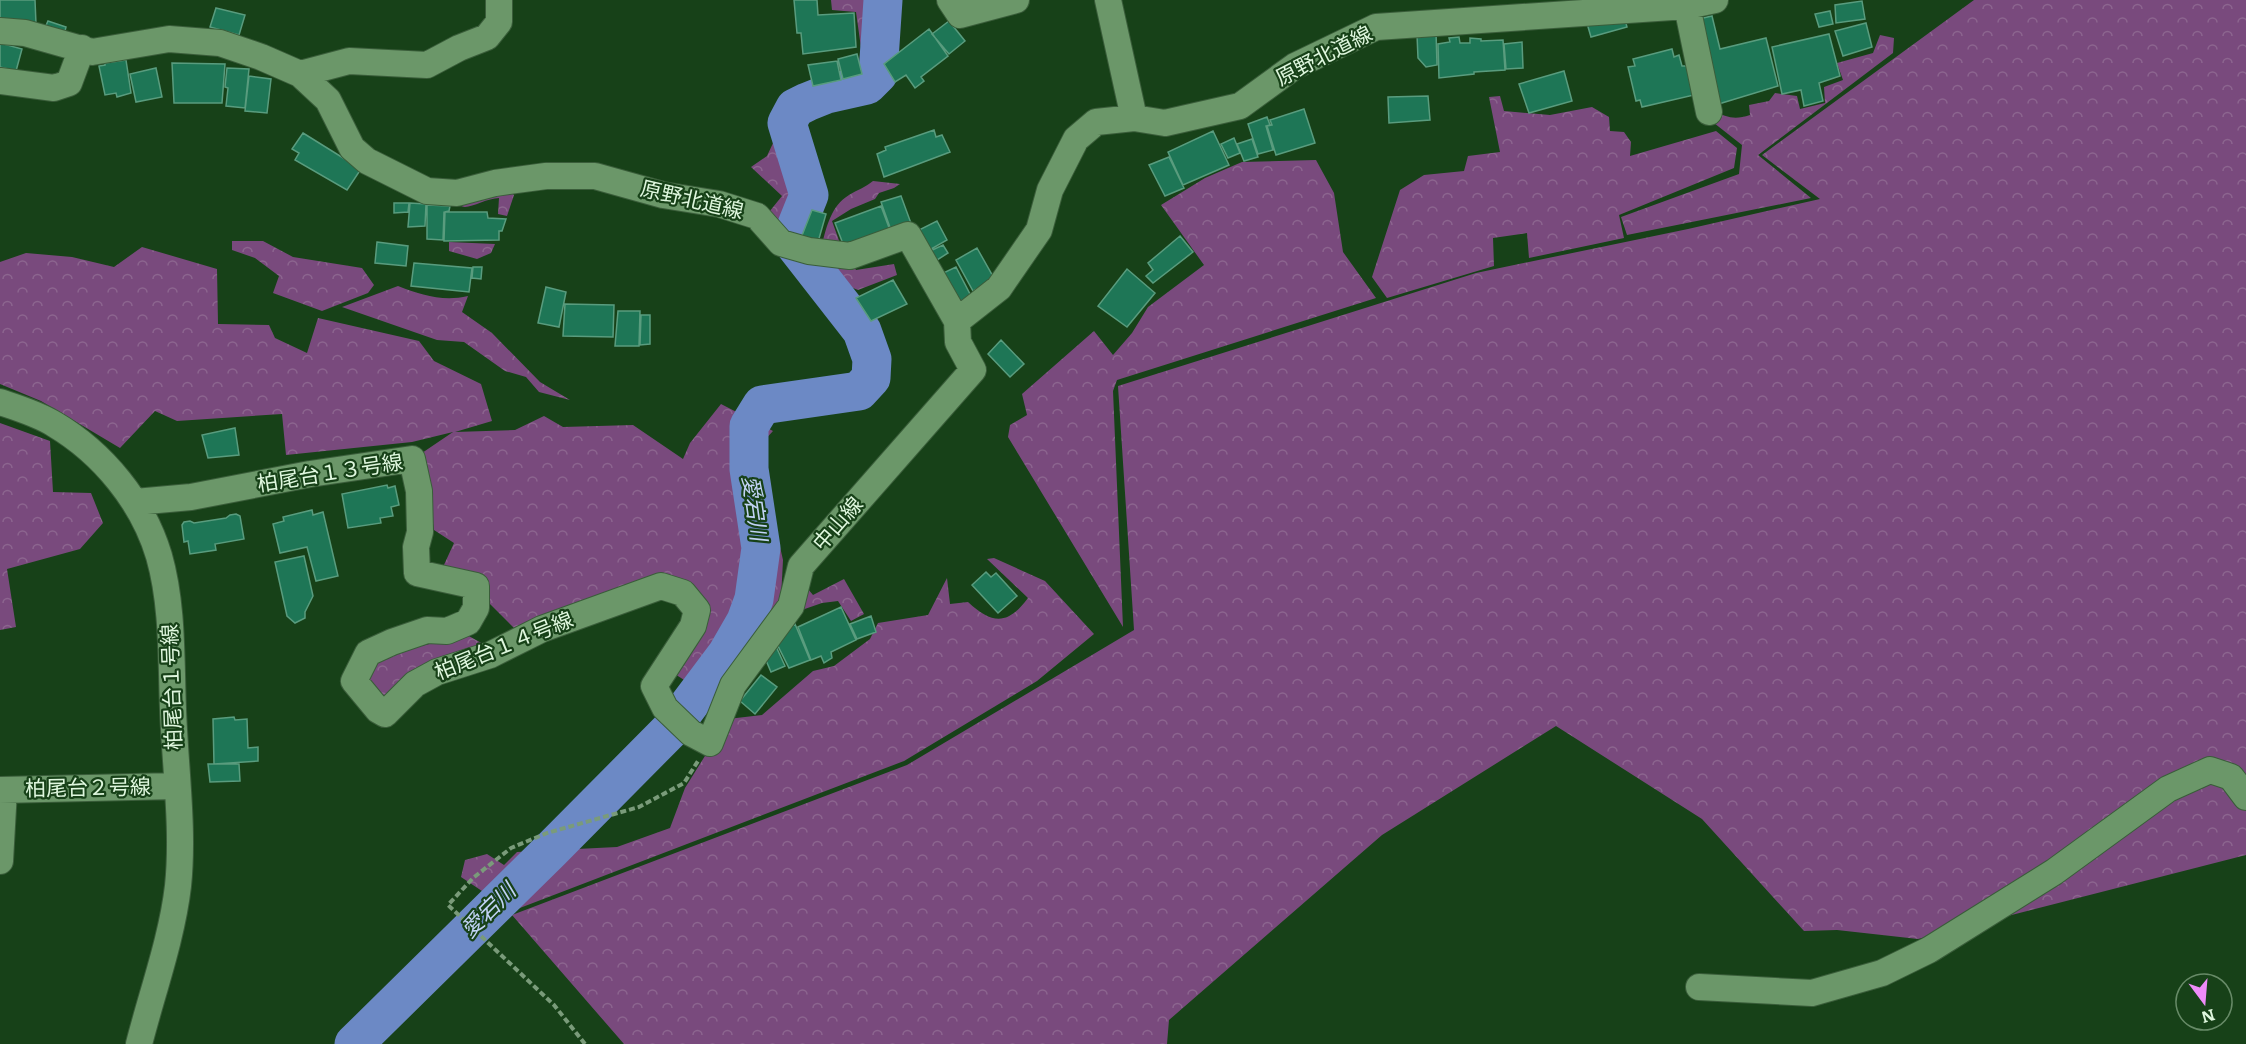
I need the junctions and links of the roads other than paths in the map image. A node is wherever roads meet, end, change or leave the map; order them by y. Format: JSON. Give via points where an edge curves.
{"nodes":[{"id":1,"x":499,"y":0,"type":"edge"},
{"id":2,"x":950,"y":0,"type":"edge"},
{"id":3,"x":1016,"y":0,"type":"edge"},
{"id":4,"x":1108,"y":0,"type":"edge"},
{"id":5,"x":1715,"y":0,"type":"edge"},
{"id":6,"x":1687,"y":6,"type":"junction"},
{"id":7,"x":0,"y":31,"type":"edge"},
{"id":8,"x":81,"y":48,"type":"junction"},
{"id":9,"x":300,"y":74,"type":"junction"},
{"id":10,"x":0,"y":81,"type":"edge"},
{"id":11,"x":1709,"y":112,"type":"dead end"},
{"id":12,"x":1134,"y":118,"type":"junction"},
{"id":13,"x":957,"y":321,"type":"junction"},
{"id":14,"x":0,"y":402,"type":"edge"},
{"id":15,"x":135,"y":502,"type":"junction"},
{"id":16,"x":417,"y":573,"type":"joint"},
{"id":17,"x":700,"y":738,"type":"joint"},
{"id":18,"x":176,"y":786,"type":"junction"},
{"id":19,"x":2,"y":790,"type":"edge"},
{"id":20,"x":2246,"y":797,"type":"edge"},
{"id":21,"x":0,"y":861,"type":"edge"},
{"id":22,"x":1699,"y":987,"type":"dead end"},
{"id":23,"x":139,"y":1044,"type":"edge"}],
"edges":[{"from":1,"to":9,"type":"street","via":[[499,22],[487,37],[427,65],[349,61]]},
{"from":2,"to":3,"type":"street","via":[[960,15]]},
{"from":4,"to":12,"type":"street"},
{"from":5,"to":6,"type":"street","name":"原野北道線"},
{"from":6,"to":11,"type":"street"},
{"from":6,"to":12,"type":"street","name":"原野北道線","via":[[1376,27],[1295,66],[1240,106],[1165,123]]},
{"from":7,"to":8,"type":"street","name":"原野北道線","via":[[25,33]]},
{"from":8,"to":9,"type":"street","name":"原野北道線","via":[[92,52],[169,39],[220,43]]},
{"from":8,"to":10,"type":"street","via":[[69,83],[54,88]]},
{"from":9,"to":13,"type":"street","name":"原野北道線","via":[[328,100],[352,148],[367,161],[427,191],[457,193],[546,176],[595,176],[758,216],[781,243],[808,250],[850,256],[908,235]]},
{"from":12,"to":13,"type":"street","name":"原野北道線","via":[[1096,122],[1076,139],[1050,190],[1039,230],[999,288]]},
{"from":13,"to":17,"type":"street","name":"中山線","via":[[958,342],[973,370],[801,566],[791,606]]},
{"from":14,"to":15,"type":"street","name":"柏尾台１号線","via":[[53,423],[82,442]]},
{"from":15,"to":16,"type":"street","name":"柏尾台１３号線","via":[[191,497],[412,459],[419,491]]},
{"from":15,"to":18,"type":"street","name":"柏尾台１号線","via":[[159,557],[169,615]]},
{"from":16,"to":17,"type":"street","name":"柏尾台１４号線","via":[[476,585],[476,608],[468,622],[447,631],[427,630],[368,653],[354,681],[378,710],[385,714],[415,684],[437,672],[490,655],[542,629],[662,586],[683,593],[697,610],[693,627],[654,686],[665,708]]},
{"from":18,"to":19,"type":"street","name":"柏尾台２号線"},
{"from":18,"to":23,"type":"street","name":"柏尾台１号線","via":[[181,843],[177,888]]},
{"from":19,"to":21,"type":"street"},
{"from":20,"to":22,"type":"street","via":[[2231,777],[2210,770],[2168,789],[2054,872],[1929,950],[1882,973],[1812,993]]}]}
